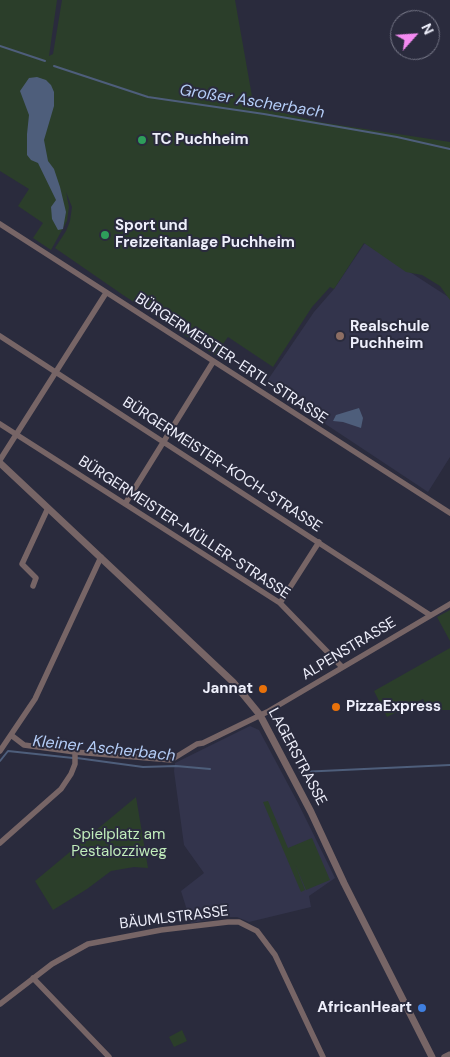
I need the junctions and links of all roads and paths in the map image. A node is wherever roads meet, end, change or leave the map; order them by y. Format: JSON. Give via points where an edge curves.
{"nodes":[{"id":1,"x":0,"y":224,"type":"edge"},
{"id":2,"x":106,"y":293,"type":"junction"},
{"id":3,"x":0,"y":336,"type":"edge"},
{"id":4,"x":213,"y":362,"type":"junction"},
{"id":5,"x":56,"y":372,"type":"junction"},
{"id":6,"x":0,"y":424,"type":"edge"},
{"id":7,"x":16,"y":435,"type":"junction"},
{"id":8,"x":164,"y":442,"type":"junction"},
{"id":9,"x":0,"y":461,"type":"edge"},
{"id":10,"x":125,"y":504,"type":"junction"},
{"id":11,"x":48,"y":508,"type":"junction"},
{"id":12,"x":450,"y":513,"type":"edge"},
{"id":13,"x":319,"y":542,"type":"junction"},
{"id":14,"x":101,"y":557,"type":"junction"},
{"id":15,"x":33,"y":586,"type":"dead end"},
{"id":16,"x":280,"y":603,"type":"junction"},
{"id":17,"x":450,"y":604,"type":"edge"},
{"id":18,"x":430,"y":615,"type":"junction"},
{"id":19,"x":342,"y":667,"type":"junction"},
{"id":20,"x":260,"y":715,"type":"junction"},
{"id":21,"x":11,"y":735,"type":"junction"},
{"id":22,"x":0,"y":751,"type":"edge"},
{"id":23,"x":75,"y":754,"type":"junction"},
{"id":24,"x":0,"y":844,"type":"edge"},
{"id":25,"x":33,"y":978,"type":"junction"},
{"id":26,"x":0,"y":1004,"type":"edge"},
{"id":27,"x":450,"y":1054,"type":"edge"},
{"id":28,"x":109,"y":1057,"type":"edge"},
{"id":29,"x":323,"y":1057,"type":"edge"},
{"id":30,"x":432,"y":1057,"type":"edge"},
{"id":31,"x":444,"y":1057,"type":"edge"}],
"edges":[{"from":1,"to":2,"type":"street","name":"BÜRGERMEISTER-ERTL-STRASSE"},
{"from":2,"to":4,"type":"street","name":"BÜRGERMEISTER-ERTL-STRASSE"},
{"from":2,"to":5,"type":"street"},
{"from":3,"to":5,"type":"street","name":"BÜRGERMEISTER-KOCH-STRASSE"},
{"from":4,"to":8,"type":"street"},
{"from":4,"to":12,"type":"street","name":"BÜRGERMEISTER-ERTL-STRASSE"},
{"from":5,"to":7,"type":"street"},
{"from":5,"to":8,"type":"street","name":"BÜRGERMEISTER-KOCH-STRASSE"},
{"from":6,"to":7,"type":"street","name":"BÜRGERMEISTER-MÜLLER-STRASSE"},
{"from":7,"to":9,"type":"street"},
{"from":7,"to":10,"type":"street","name":"BÜRGERMEISTER-MÜLLER-STRASSE"},
{"from":8,"to":10,"type":"street"},
{"from":8,"to":13,"type":"street","name":"BÜRGERMEISTER-KOCH-STRASSE"},
{"from":9,"to":11,"type":"street","name":"LAGERSTRASSE"},
{"from":10,"to":16,"type":"street","name":"BÜRGERMEISTER-MÜLLER-STRASSE"},
{"from":11,"to":14,"type":"street","name":"LAGERSTRASSE"},
{"from":11,"to":15,"type":"street","via":[[22,564],[36,578]]},
{"from":13,"to":16,"type":"street"},
{"from":13,"to":18,"type":"street","name":"BÜRGERMEISTER-KOCH-STRASSE"},
{"from":14,"to":20,"type":"street","name":"LAGERSTRASSE","via":[[236,685]]},
{"from":14,"to":21,"type":"street","via":[[35,699]]},
{"from":16,"to":19,"type":"street","name":"BÜRGERMEISTER-MÜLLER-STRASSE"},
{"from":17,"to":18,"type":"street","name":"ALPENSTRASSE"},
{"from":18,"to":19,"type":"street","name":"ALPENSTRASSE"},
{"from":19,"to":20,"type":"street","name":"ALPENSTRASSE"},
{"from":20,"to":23,"type":"street","name":"ALPENSTRASSE","via":[[197,744],[171,760]]},
{"from":20,"to":30,"type":"street","name":"LAGERSTRASSE","via":[[312,812]]},
{"from":21,"to":22,"type":"street"},
{"from":21,"to":23,"type":"street","name":"ALPENSTRASSE","via":[[24,745]]},
{"from":23,"to":24,"type":"street","via":[[75,764],[61,789]]},
{"from":25,"to":26,"type":"street","name":"BÄUMLSTRASSE"},
{"from":25,"to":28,"type":"street"},
{"from":25,"to":29,"type":"street","name":"BÄUMLSTRASSE","via":[[70,952],[88,944],[161,930],[239,922],[257,931],[275,956]]},
{"from":27,"to":31,"type":"street"}]}
